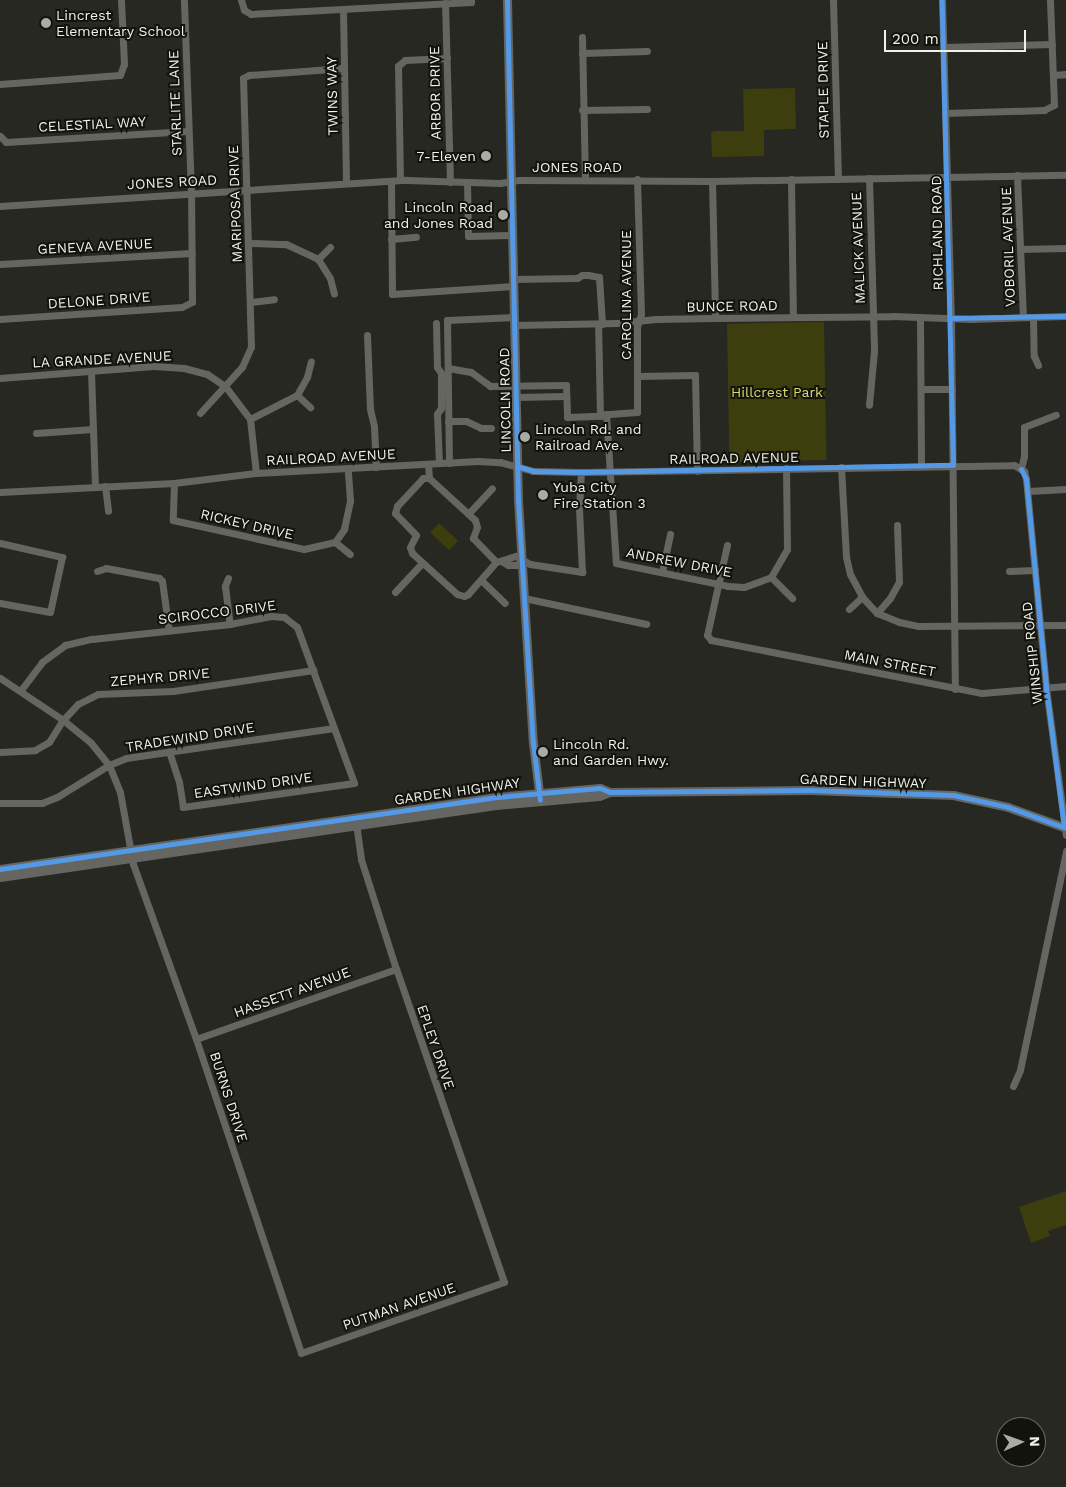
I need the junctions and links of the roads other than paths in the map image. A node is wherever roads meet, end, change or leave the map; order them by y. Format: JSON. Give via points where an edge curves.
{"nodes":[{"id":1,"x":121,"y":0,"type":"edge"},
{"id":2,"x":184,"y":0,"type":"edge"},
{"id":3,"x":241,"y":0,"type":"edge"},
{"id":4,"x":507,"y":0,"type":"edge"},
{"id":5,"x":833,"y":0,"type":"edge"},
{"id":6,"x":942,"y":0,"type":"edge"},
{"id":7,"x":1050,"y":0,"type":"edge"},
{"id":8,"x":471,"y":1,"type":"edge"},
{"id":9,"x":417,"y":2,"type":"edge"},
{"id":10,"x":445,"y":3,"type":"junction"},
{"id":11,"x":365,"y":4,"type":"edge"},
{"id":12,"x":343,"y":9,"type":"junction"},
{"id":13,"x":582,"y":37,"type":"dead end"},
{"id":14,"x":1052,"y":44,"type":"junction"},
{"id":15,"x":944,"y":47,"type":"junction"},
{"id":16,"x":647,"y":51,"type":"dead end"},
{"id":17,"x":582,"y":53,"type":"junction"},
{"id":18,"x":447,"y":58,"type":"junction"},
{"id":19,"x":344,"y":68,"type":"junction"},
{"id":20,"x":1066,"y":74,"type":"edge"},
{"id":21,"x":1053,"y":75,"type":"junction"},
{"id":22,"x":0,"y":84,"type":"edge"},
{"id":23,"x":647,"y":109,"type":"dead end"},
{"id":24,"x":582,"y":110,"type":"junction"},
{"id":25,"x":945,"y":113,"type":"junction"},
{"id":26,"x":188,"y":131,"type":"junction"},
{"id":27,"x":0,"y":136,"type":"edge"},
{"id":28,"x":1017,"y":175,"type":"junction"},
{"id":29,"x":1066,"y":175,"type":"edge"},
{"id":30,"x":947,"y":176,"type":"junction"},
{"id":31,"x":869,"y":178,"type":"junction"},
{"id":32,"x":585,"y":179,"type":"junction"},
{"id":33,"x":638,"y":179,"type":"junction"},
{"id":34,"x":791,"y":179,"type":"junction"},
{"id":35,"x":838,"y":179,"type":"junction"},
{"id":36,"x":400,"y":180,"type":"junction"},
{"id":37,"x":390,"y":181,"type":"junction"},
{"id":38,"x":712,"y":181,"type":"junction"},
{"id":39,"x":450,"y":182,"type":"junction"},
{"id":40,"x":467,"y":182,"type":"junction"},
{"id":41,"x":510,"y":182,"type":"junction"},
{"id":42,"x":346,"y":183,"type":"junction"},
{"id":43,"x":247,"y":190,"type":"junction"},
{"id":44,"x":190,"y":192,"type":"junction"},
{"id":45,"x":0,"y":206,"type":"edge"},
{"id":46,"x":512,"y":235,"type":"junction"},
{"id":47,"x":416,"y":237,"type":"dead end"},
{"id":48,"x":391,"y":239,"type":"junction"},
{"id":49,"x":250,"y":243,"type":"junction"},
{"id":50,"x":330,"y":247,"type":"dead end"},
{"id":51,"x":1066,"y":248,"type":"edge"},
{"id":52,"x":1020,"y":249,"type":"junction"},
{"id":53,"x":192,"y":253,"type":"junction"},
{"id":54,"x":318,"y":259,"type":"junction"},
{"id":55,"x":0,"y":264,"type":"edge"},
{"id":56,"x":513,"y":283,"type":"junction"},
{"id":57,"x":334,"y":294,"type":"dead end"},
{"id":58,"x":193,"y":295,"type":"joint"},
{"id":59,"x":274,"y":299,"type":"dead end"},
{"id":60,"x":251,"y":302,"type":"junction"},
{"id":61,"x":873,"y":316,"type":"junction"},
{"id":62,"x":1066,"y":316,"type":"edge"},
{"id":63,"x":793,"y":317,"type":"junction"},
{"id":64,"x":920,"y":317,"type":"junction"},
{"id":65,"x":1023,"y":317,"type":"junction"},
{"id":66,"x":1033,"y":317,"type":"junction"},
{"id":67,"x":715,"y":318,"type":"junction"},
{"id":68,"x":951,"y":318,"type":"junction"},
{"id":69,"x":0,"y":319,"type":"edge"},
{"id":70,"x":515,"y":321,"type":"junction"},
{"id":71,"x":639,"y":321,"type":"junction"},
{"id":72,"x":436,"y":323,"type":"dead end"},
{"id":73,"x":600,"y":324,"type":"junction"},
{"id":74,"x":367,"y":335,"type":"dead end"},
{"id":75,"x":311,"y":361,"type":"dead end"},
{"id":76,"x":1038,"y":365,"type":"dead end"},
{"id":77,"x":448,"y":368,"type":"junction"},
{"id":78,"x":90,"y":372,"type":"junction"},
{"id":79,"x":638,"y":376,"type":"junction"},
{"id":80,"x":0,"y":378,"type":"edge"},
{"id":81,"x":225,"y":386,"type":"junction"},
{"id":82,"x":516,"y":386,"type":"junction"},
{"id":83,"x":921,"y":389,"type":"junction"},
{"id":84,"x":952,"y":389,"type":"junction"},
{"id":85,"x":297,"y":395,"type":"junction"},
{"id":86,"x":566,"y":396,"type":"junction"},
{"id":87,"x":516,"y":397,"type":"junction"},
{"id":88,"x":869,"y":406,"type":"dead end"},
{"id":89,"x":310,"y":407,"type":"dead end"},
{"id":90,"x":200,"y":413,"type":"dead end"},
{"id":91,"x":606,"y":414,"type":"joint"},
{"id":92,"x":1056,"y":415,"type":"dead end"},
{"id":93,"x":250,"y":419,"type":"junction"},
{"id":94,"x":448,"y":421,"type":"junction"},
{"id":95,"x":491,"y":428,"type":"dead end"},
{"id":96,"x":93,"y":429,"type":"junction"},
{"id":97,"x":36,"y":433,"type":"dead end"},
{"id":98,"x":439,"y":463,"type":"junction"},
{"id":99,"x":449,"y":463,"type":"junction"},
{"id":100,"x":425,"y":464,"type":"junction"},
{"id":101,"x":953,"y":465,"type":"junction"},
{"id":102,"x":517,"y":466,"type":"junction"},
{"id":103,"x":921,"y":466,"type":"junction"},
{"id":104,"x":376,"y":467,"type":"junction"},
{"id":105,"x":841,"y":467,"type":"junction"},
{"id":106,"x":786,"y":468,"type":"junction"},
{"id":107,"x":348,"y":469,"type":"junction"},
{"id":108,"x":1021,"y":469,"type":"junction"},
{"id":109,"x":697,"y":471,"type":"junction"},
{"id":110,"x":581,"y":472,"type":"junction"},
{"id":111,"x":610,"y":472,"type":"junction"},
{"id":112,"x":256,"y":473,"type":"junction"},
{"id":113,"x":426,"y":478,"type":"junction"},
{"id":114,"x":174,"y":483,"type":"junction"},
{"id":115,"x":106,"y":486,"type":"junction"},
{"id":116,"x":95,"y":487,"type":"junction"},
{"id":117,"x":492,"y":488,"type":"dead end"},
{"id":118,"x":1066,"y":489,"type":"edge"},
{"id":119,"x":0,"y":492,"type":"edge"},
{"id":120,"x":1028,"y":492,"type":"junction"},
{"id":121,"x":108,"y":510,"type":"dead end"},
{"id":122,"x":468,"y":514,"type":"junction"},
{"id":123,"x":897,"y":525,"type":"dead end"},
{"id":124,"x":670,"y":534,"type":"dead end"},
{"id":125,"x":335,"y":542,"type":"junction"},
{"id":126,"x":0,"y":543,"type":"edge"},
{"id":127,"x":727,"y":546,"type":"dead end"},
{"id":128,"x":350,"y":554,"type":"dead end"},
{"id":129,"x":522,"y":561,"type":"junction"},
{"id":130,"x":422,"y":562,"type":"junction"},
{"id":131,"x":498,"y":562,"type":"junction"},
{"id":132,"x":1035,"y":570,"type":"junction"},
{"id":133,"x":97,"y":571,"type":"dead end"},
{"id":134,"x":1009,"y":571,"type":"dead end"},
{"id":135,"x":662,"y":572,"type":"junction"},
{"id":136,"x":771,"y":577,"type":"junction"},
{"id":137,"x":228,"y":578,"type":"dead end"},
{"id":138,"x":481,"y":580,"type":"junction"},
{"id":139,"x":717,"y":584,"type":"junction"},
{"id":140,"x":395,"y":592,"type":"dead end"},
{"id":141,"x":862,"y":597,"type":"junction"},
{"id":142,"x":524,"y":598,"type":"junction"},
{"id":143,"x":792,"y":598,"type":"dead end"},
{"id":144,"x":505,"y":603,"type":"dead end"},
{"id":145,"x":0,"y":604,"type":"edge"},
{"id":146,"x":848,"y":610,"type":"dead end"},
{"id":147,"x":877,"y":613,"type":"junction"},
{"id":148,"x":230,"y":624,"type":"junction"},
{"id":149,"x":646,"y":624,"type":"dead end"},
{"id":150,"x":1041,"y":625,"type":"junction"},
{"id":151,"x":1066,"y":625,"type":"edge"},
{"id":152,"x":955,"y":627,"type":"junction"},
{"id":153,"x":169,"y":631,"type":"junction"},
{"id":154,"x":313,"y":670,"type":"junction"},
{"id":155,"x":0,"y":678,"type":"edge"},
{"id":156,"x":1066,"y":686,"type":"edge"},
{"id":157,"x":1046,"y":688,"type":"junction"},
{"id":158,"x":955,"y":689,"type":"junction"},
{"id":159,"x":20,"y":690,"type":"junction"},
{"id":160,"x":63,"y":720,"type":"junction"},
{"id":161,"x":334,"y":728,"type":"junction"},
{"id":162,"x":0,"y":752,"type":"edge"},
{"id":163,"x":169,"y":752,"type":"junction"},
{"id":164,"x":109,"y":765,"type":"junction"},
{"id":165,"x":354,"y":783,"type":"joint"},
{"id":166,"x":540,"y":796,"type":"junction"},
{"id":167,"x":0,"y":803,"type":"edge"},
{"id":168,"x":356,"y":821,"type":"junction"},
{"id":169,"x":1065,"y":830,"type":"edge"},
{"id":170,"x":1066,"y":851,"type":"edge"},
{"id":171,"x":131,"y":854,"type":"junction"},
{"id":172,"x":0,"y":869,"type":"edge"},
{"id":173,"x":0,"y":877,"type":"edge"},
{"id":174,"x":396,"y":969,"type":"junction"},
{"id":175,"x":196,"y":1039,"type":"junction"},
{"id":176,"x":1013,"y":1086,"type":"dead end"},
{"id":177,"x":504,"y":1282,"type":"joint"},
{"id":178,"x":301,"y":1353,"type":"joint"}],
"edges":[{"from":1,"to":22,"type":"street","via":[[124,64],[120,75]]},
{"from":2,"to":26,"type":"street","name":"STARLITE LANE"},
{"from":3,"to":12,"type":"street","via":[[244,10],[251,14]]},
{"from":4,"to":41,"type":"main road","name":"LINCOLN ROAD"},
{"from":5,"to":35,"type":"street","name":"STAPLE DRIVE"},
{"from":6,"to":15,"type":"street","name":"RICHLAND ROAD"},
{"from":7,"to":14,"type":"street"},
{"from":8,"to":10,"type":"street"},
{"from":9,"to":10,"type":"street"},
{"from":9,"to":11,"type":"street"},
{"from":10,"to":18,"type":"street","name":"ARBOR DRIVE"},
{"from":11,"to":12,"type":"street"},
{"from":12,"to":19,"type":"street","name":"TWINS WAY"},
{"from":13,"to":17,"type":"street"},
{"from":14,"to":15,"type":"street"},
{"from":14,"to":21,"type":"street"},
{"from":15,"to":25,"type":"street","name":"RICHLAND ROAD"},
{"from":16,"to":17,"type":"street"},
{"from":17,"to":24,"type":"street"},
{"from":18,"to":36,"type":"street","via":[[405,60],[398,66]]},
{"from":18,"to":39,"type":"street","name":"ARBOR DRIVE"},
{"from":19,"to":42,"type":"street","name":"TWINS WAY"},
{"from":19,"to":43,"type":"street","name":"MARIPOSA DRIVE","via":[[243,78]]},
{"from":20,"to":21,"type":"street"},
{"from":21,"to":25,"type":"street","via":[[1054,105],[1044,110]]},
{"from":23,"to":24,"type":"street"},
{"from":24,"to":32,"type":"street"},
{"from":25,"to":30,"type":"street","name":"RICHLAND ROAD"},
{"from":26,"to":27,"type":"street","name":"CELESTIAL WAY","via":[[6,142]]},
{"from":26,"to":44,"type":"street","name":"STARLITE LANE"},
{"from":28,"to":29,"type":"street","name":"JONES ROAD"},
{"from":28,"to":30,"type":"street","name":"JONES ROAD"},
{"from":28,"to":52,"type":"street","name":"VOBORIL AVENUE"},
{"from":30,"to":31,"type":"street","name":"JONES ROAD"},
{"from":30,"to":68,"type":"street","name":"RICHLAND ROAD"},
{"from":31,"to":35,"type":"street","name":"JONES ROAD"},
{"from":31,"to":61,"type":"street","name":"MALICK AVENUE"},
{"from":32,"to":33,"type":"street","name":"JONES ROAD"},
{"from":32,"to":41,"type":"street","name":"JONES ROAD"},
{"from":33,"to":38,"type":"street","name":"JONES ROAD"},
{"from":33,"to":71,"type":"street","name":"CAROLINA AVENUE"},
{"from":34,"to":35,"type":"street","name":"JONES ROAD"},
{"from":34,"to":38,"type":"street","name":"JONES ROAD"},
{"from":34,"to":63,"type":"street"},
{"from":36,"to":37,"type":"street","name":"JONES ROAD"},
{"from":36,"to":39,"type":"street","name":"JONES ROAD"},
{"from":37,"to":42,"type":"street","name":"JONES ROAD"},
{"from":37,"to":48,"type":"street"},
{"from":38,"to":67,"type":"street"},
{"from":39,"to":40,"type":"street","name":"JONES ROAD"},
{"from":40,"to":41,"type":"street","name":"JONES ROAD"},
{"from":40,"to":46,"type":"street","via":[[468,236]]},
{"from":41,"to":46,"type":"main road","name":"LINCOLN ROAD"},
{"from":42,"to":43,"type":"street","name":"JONES ROAD"},
{"from":43,"to":44,"type":"street","name":"JONES ROAD"},
{"from":43,"to":49,"type":"street","name":"MARIPOSA DRIVE"},
{"from":44,"to":45,"type":"street","name":"JONES ROAD"},
{"from":44,"to":53,"type":"street","name":"STARLITE LANE"},
{"from":46,"to":56,"type":"main road","name":"LINCOLN ROAD"},
{"from":47,"to":48,"type":"street"},
{"from":48,"to":56,"type":"street","via":[[392,294]]},
{"from":49,"to":54,"type":"street","via":[[286,244]]},
{"from":49,"to":60,"type":"street","name":"MARIPOSA DRIVE"},
{"from":50,"to":54,"type":"street"},
{"from":51,"to":52,"type":"street"},
{"from":52,"to":65,"type":"street","name":"VOBORIL AVENUE"},
{"from":53,"to":55,"type":"street","name":"GENEVA AVENUE"},
{"from":53,"to":58,"type":"street","name":"STARLITE LANE"},
{"from":54,"to":57,"type":"street"},
{"from":56,"to":70,"type":"main road","name":"LINCOLN ROAD"},
{"from":56,"to":73,"type":"street","via":[[599,276]]},
{"from":58,"to":69,"type":"street","name":"DELONE DRIVE","via":[[190,304],[182,307]]},
{"from":59,"to":60,"type":"street"},
{"from":60,"to":81,"type":"street","name":"MARIPOSA DRIVE","via":[[249,354]]},
{"from":61,"to":63,"type":"street","name":"BUNCE ROAD"},
{"from":61,"to":64,"type":"street","name":"BUNCE ROAD"},
{"from":61,"to":88,"type":"street","name":"MALICK AVENUE","via":[[874,360]]},
{"from":62,"to":66,"type":"street","name":"BUNCE ROAD"},
{"from":63,"to":67,"type":"street","name":"BUNCE ROAD"},
{"from":64,"to":68,"type":"street","name":"BUNCE ROAD"},
{"from":64,"to":83,"type":"street"},
{"from":65,"to":66,"type":"street","name":"BUNCE ROAD"},
{"from":65,"to":68,"type":"street","name":"BUNCE ROAD"},
{"from":66,"to":76,"type":"street","via":[[1034,356]]},
{"from":67,"to":71,"type":"street","name":"BUNCE ROAD"},
{"from":68,"to":84,"type":"street","name":"RICHLAND ROAD"},
{"from":70,"to":73,"type":"street","name":"BUNCE ROAD"},
{"from":70,"to":77,"type":"street","name":"BUNCE ROAD","via":[[447,320]]},
{"from":70,"to":82,"type":"main road","name":"LINCOLN ROAD"},
{"from":71,"to":73,"type":"street","name":"BUNCE ROAD"},
{"from":71,"to":79,"type":"street","name":"CAROLINA AVENUE"},
{"from":72,"to":98,"type":"street","via":[[436,367],[441,373],[441,408],[437,414]]},
{"from":73,"to":86,"type":"street","via":[[600,416],[567,417]]},
{"from":74,"to":104,"type":"street"},
{"from":75,"to":85,"type":"street"},
{"from":77,"to":82,"type":"street","via":[[471,372],[490,386]]},
{"from":77,"to":94,"type":"street"},
{"from":78,"to":80,"type":"street","name":"LA GRANDE AVENUE"},
{"from":78,"to":81,"type":"street","name":"LA GRANDE AVENUE","via":[[154,366],[184,368],[207,374]]},
{"from":78,"to":96,"type":"street"},
{"from":79,"to":91,"type":"street","name":"CAROLINA AVENUE","via":[[637,412]]},
{"from":79,"to":109,"type":"street","via":[[695,375]]},
{"from":81,"to":90,"type":"street","name":"MARIPOSA DRIVE"},
{"from":81,"to":93,"type":"street","name":"LA GRANDE AVENUE"},
{"from":82,"to":86,"type":"street","via":[[566,385]]},
{"from":82,"to":87,"type":"main road","name":"LINCOLN ROAD"},
{"from":83,"to":84,"type":"street"},
{"from":83,"to":103,"type":"street"},
{"from":84,"to":101,"type":"street","name":"RICHLAND ROAD"},
{"from":85,"to":89,"type":"street"},
{"from":85,"to":93,"type":"street"},
{"from":86,"to":87,"type":"street"},
{"from":87,"to":102,"type":"main road","name":"LINCOLN ROAD"},
{"from":91,"to":111,"type":"street","name":"ANDREW DRIVE"},
{"from":92,"to":108,"type":"street","via":[[1024,427]]},
{"from":93,"to":112,"type":"street"},
{"from":94,"to":95,"type":"street","via":[[466,421],[481,428]]},
{"from":94,"to":99,"type":"street"},
{"from":96,"to":97,"type":"street"},
{"from":96,"to":116,"type":"street"},
{"from":98,"to":99,"type":"street","name":"RAILROAD AVENUE"},
{"from":98,"to":100,"type":"street","name":"RAILROAD AVENUE"},
{"from":99,"to":102,"type":"street","name":"RAILROAD AVENUE","via":[[489,461]]},
{"from":100,"to":104,"type":"street","name":"RAILROAD AVENUE"},
{"from":100,"to":113,"type":"street"},
{"from":101,"to":103,"type":"street","name":"RAILROAD AVENUE"},
{"from":101,"to":108,"type":"street","name":"RAILROAD AVENUE","via":[[1009,464]]},
{"from":101,"to":152,"type":"street","name":"RICHLAND ROAD"},
{"from":102,"to":110,"type":"street","name":"RAILROAD AVENUE"},
{"from":102,"to":129,"type":"main road","name":"LINCOLN ROAD"},
{"from":103,"to":105,"type":"street","name":"RAILROAD AVENUE"},
{"from":104,"to":107,"type":"street","name":"RAILROAD AVENUE"},
{"from":105,"to":106,"type":"street","name":"RAILROAD AVENUE"},
{"from":105,"to":141,"type":"street","via":[[846,557],[850,574]]},
{"from":106,"to":109,"type":"street","name":"RAILROAD AVENUE"},
{"from":106,"to":136,"type":"street","via":[[787,549]]},
{"from":107,"to":112,"type":"street","name":"RAILROAD AVENUE"},
{"from":107,"to":125,"type":"street","via":[[350,501],[344,528]]},
{"from":108,"to":120,"type":"street","name":"WINSHIP ROAD"},
{"from":109,"to":111,"type":"street","name":"RAILROAD AVENUE"},
{"from":110,"to":111,"type":"street","name":"RAILROAD AVENUE"},
{"from":110,"to":129,"type":"street","via":[[582,572]]},
{"from":111,"to":135,"type":"street","name":"ANDREW DRIVE","via":[[616,562]]},
{"from":112,"to":114,"type":"street","name":"RAILROAD AVENUE"},
{"from":113,"to":122,"type":"street"},
{"from":113,"to":130,"type":"street","via":[[395,510],[416,535],[410,551]]},
{"from":114,"to":115,"type":"street","name":"RAILROAD AVENUE"},
{"from":114,"to":125,"type":"street","name":"RICKEY DRIVE","via":[[173,520],[304,550]]},
{"from":115,"to":116,"type":"street","name":"RAILROAD AVENUE"},
{"from":115,"to":121,"type":"street"},
{"from":116,"to":119,"type":"street","name":"RAILROAD AVENUE"},
{"from":117,"to":122,"type":"street"},
{"from":118,"to":120,"type":"street"},
{"from":120,"to":132,"type":"street","name":"WINSHIP ROAD"},
{"from":122,"to":131,"type":"street","via":[[477,524],[472,538]]},
{"from":123,"to":147,"type":"street","via":[[899,582]]},
{"from":124,"to":135,"type":"street"},
{"from":125,"to":128,"type":"street"},
{"from":126,"to":145,"type":"street","via":[[62,557],[50,612]]},
{"from":127,"to":139,"type":"street"},
{"from":129,"to":131,"type":"street","via":[[516,565]]},
{"from":129,"to":142,"type":"main road","name":"LINCOLN ROAD"},
{"from":130,"to":138,"type":"street","via":[[461,596],[468,594]]},
{"from":130,"to":140,"type":"street"},
{"from":131,"to":138,"type":"street"},
{"from":132,"to":134,"type":"street"},
{"from":132,"to":150,"type":"street","name":"WINSHIP ROAD"},
{"from":133,"to":153,"type":"street","via":[[106,568],[159,578]]},
{"from":135,"to":139,"type":"street","name":"ANDREW DRIVE"},
{"from":136,"to":139,"type":"street","name":"ANDREW DRIVE","via":[[744,587]]},
{"from":136,"to":143,"type":"street"},
{"from":137,"to":148,"type":"street","via":[[225,586]]},
{"from":138,"to":144,"type":"street"},
{"from":139,"to":158,"type":"street","name":"MAIN STREET","via":[[707,634],[711,640]]},
{"from":141,"to":146,"type":"street"},
{"from":141,"to":147,"type":"street"},
{"from":142,"to":149,"type":"street"},
{"from":142,"to":166,"type":"main road","name":"LINCOLN ROAD","via":[[532,737]]},
{"from":147,"to":152,"type":"street","via":[[918,626]]},
{"from":148,"to":153,"type":"street","name":"SCIROCCO DRIVE"},
{"from":148,"to":154,"type":"street","name":"SCIROCCO DRIVE","via":[[271,616],[284,617],[297,627]]},
{"from":150,"to":151,"type":"street"},
{"from":150,"to":152,"type":"street"},
{"from":150,"to":157,"type":"street","name":"WINSHIP ROAD"},
{"from":152,"to":158,"type":"street","name":"RICHLAND ROAD"},
{"from":153,"to":159,"type":"street","name":"SCIROCCO DRIVE","via":[[65,645],[42,662]]},
{"from":154,"to":160,"type":"street","name":"ZEPHYR DRIVE","via":[[173,691],[98,694],[78,704]]},
{"from":154,"to":161,"type":"street","name":"SCIROCCO DRIVE"},
{"from":155,"to":159,"type":"street","name":"BURNS DRIVE"},
{"from":156,"to":157,"type":"street","name":"MAIN STREET"},
{"from":157,"to":158,"type":"street","name":"MAIN STREET","via":[[982,693]]},
{"from":157,"to":169,"type":"street","name":"WINSHIP ROAD"},
{"from":159,"to":160,"type":"street","name":"BURNS DRIVE"},
{"from":160,"to":162,"type":"street","name":"ZEPHYR DRIVE","via":[[49,742],[34,750]]},
{"from":160,"to":164,"type":"street","name":"BURNS DRIVE","via":[[91,743]]},
{"from":161,"to":163,"type":"street","name":"TRADEWIND DRIVE"},
{"from":161,"to":165,"type":"street","name":"SCIROCCO DRIVE"},
{"from":163,"to":164,"type":"street","name":"TRADEWIND DRIVE","via":[[126,758]]},
{"from":163,"to":165,"type":"street","name":"EASTWIND DRIVE","via":[[183,807]]},
{"from":164,"to":167,"type":"street","name":"TRADEWIND DRIVE","via":[[42,803]]},
{"from":164,"to":171,"type":"street","name":"BURNS DRIVE","via":[[120,792]]},
{"from":166,"to":168,"type":"main road","name":"GARDEN HIGHWAY"},
{"from":166,"to":169,"type":"main road","name":"GARDEN HIGHWAY","via":[[600,788],[610,792],[801,790],[944,795],[994,803]]},
{"from":168,"to":171,"type":"main road","name":"GARDEN HIGHWAY"},
{"from":168,"to":174,"type":"street","name":"EPLEY DRIVE","via":[[361,859]]},
{"from":170,"to":176,"type":"street","via":[[1020,1070]]},
{"from":171,"to":172,"type":"main road","name":"GARDEN HIGHWAY"},
{"from":171,"to":173,"type":"main road","name":"GARDEN HIGHWAY"},
{"from":171,"to":175,"type":"street","name":"BURNS DRIVE"},
{"from":174,"to":175,"type":"street","name":"HASSETT AVENUE"},
{"from":174,"to":177,"type":"street","name":"EPLEY DRIVE"},
{"from":175,"to":178,"type":"street","name":"BURNS DRIVE"},
{"from":177,"to":178,"type":"street","name":"PUTMAN AVENUE"}]}
